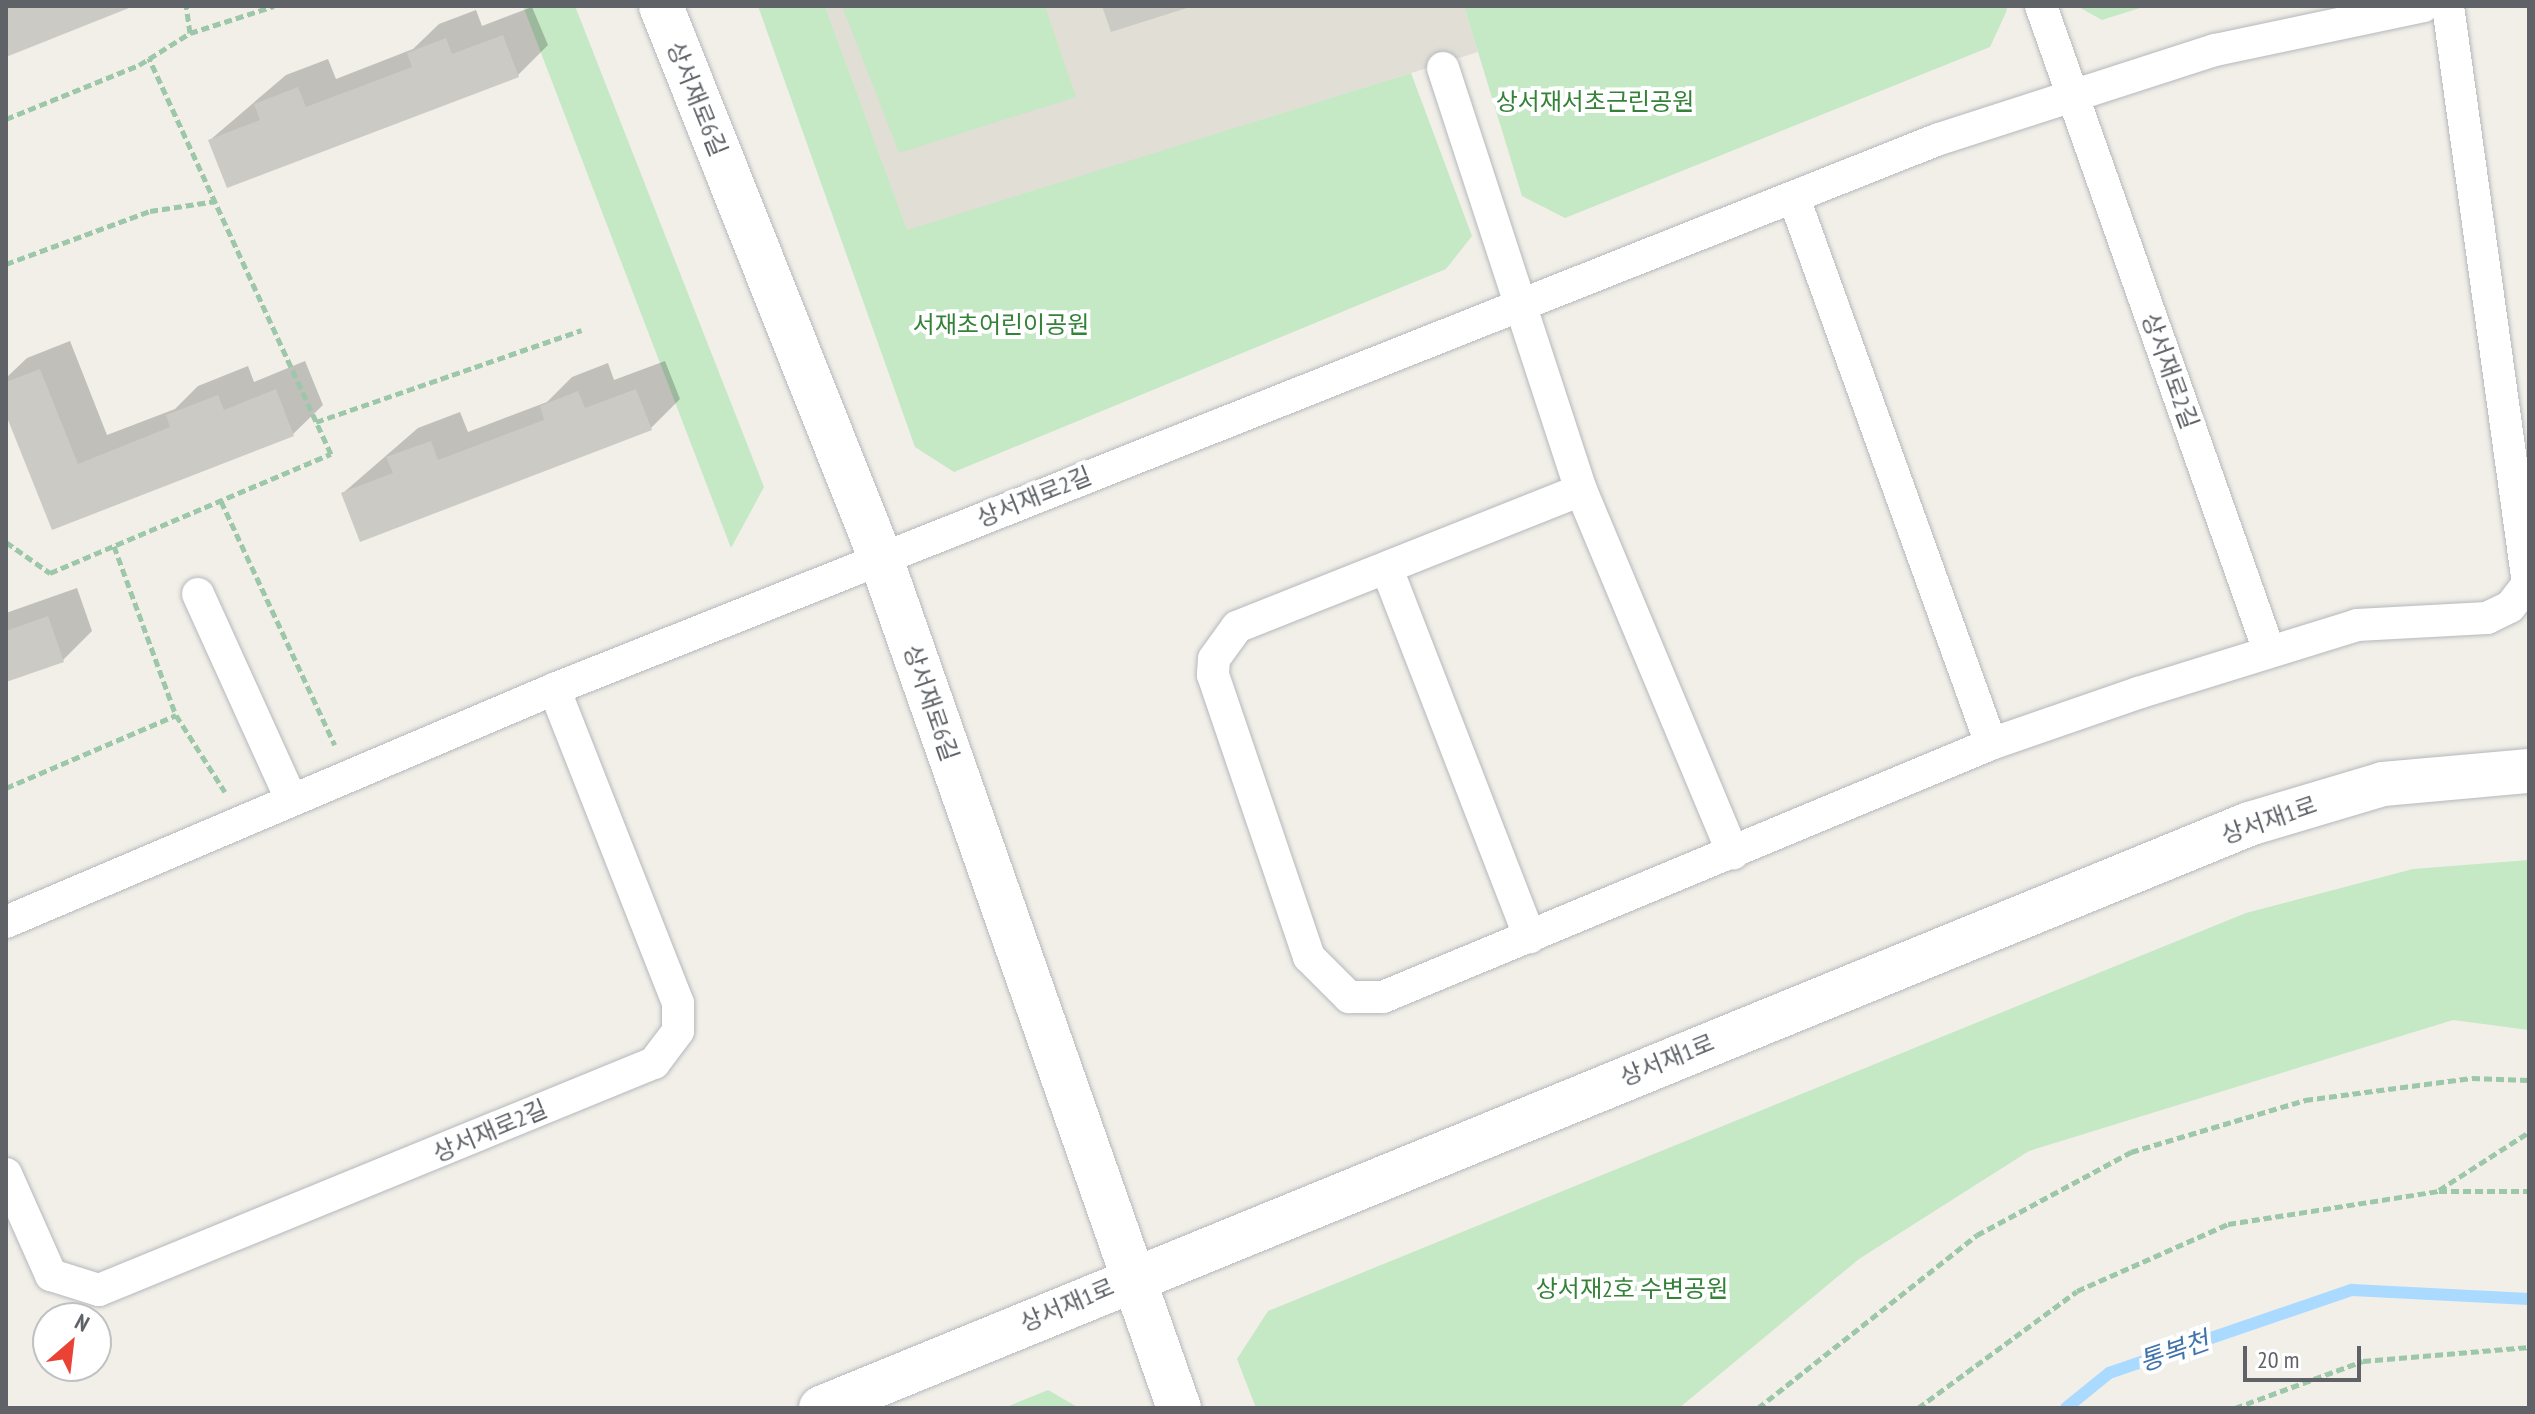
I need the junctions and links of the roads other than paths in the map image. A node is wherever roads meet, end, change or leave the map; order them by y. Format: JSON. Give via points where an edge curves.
{"nodes":[{"id":1,"x":661,"y":6,"type":"edge"},
{"id":2,"x":2041,"y":6,"type":"edge"},
{"id":3,"x":2423,"y":6,"type":"edge"},
{"id":4,"x":2448,"y":6,"type":"edge"},
{"id":5,"x":1443,"y":68,"type":"dead end"},
{"id":6,"x":2071,"y":92,"type":"junction"},
{"id":7,"x":1794,"y":198,"type":"junction"},
{"id":8,"x":1514,"y":303,"type":"junction"},
{"id":9,"x":1581,"y":490,"type":"junction"},
{"id":10,"x":881,"y":559,"type":"junction"},
{"id":11,"x":1387,"y":569,"type":"junction"},
{"id":12,"x":2528,"y":584,"type":"edge"},
{"id":13,"x":198,"y":594,"type":"dead end"},
{"id":14,"x":2269,"y":651,"type":"junction"},
{"id":15,"x":554,"y":689,"type":"junction"},
{"id":16,"x":1991,"y":744,"type":"junction"},
{"id":17,"x":2529,"y":771,"type":"edge"},
{"id":18,"x":291,"y":799,"type":"junction"},
{"id":19,"x":1733,"y":854,"type":"junction"},
{"id":20,"x":6,"y":922,"type":"edge"},
{"id":21,"x":1530,"y":937,"type":"junction"},
{"id":22,"x":6,"y":1174,"type":"edge"},
{"id":23,"x":1130,"y":1278,"type":"junction"},
{"id":24,"x":821,"y":1408,"type":"edge"},
{"id":25,"x":1179,"y":1408,"type":"edge"}],
"edges":[{"from":1,"to":10,"type":"street","name":"상서재로6길"},
{"from":2,"to":6,"type":"street"},
{"from":3,"to":6,"type":"street","name":"상서재로2길","via":[[2215,50]]},
{"from":4,"to":12,"type":"street"},
{"from":5,"to":8,"type":"street"},
{"from":6,"to":7,"type":"street","name":"상서재로2길"},
{"from":6,"to":14,"type":"street","name":"상서재로2길"},
{"from":7,"to":8,"type":"street","name":"상서재로2길"},
{"from":7,"to":16,"type":"street"},
{"from":8,"to":9,"type":"street"},
{"from":8,"to":10,"type":"street","name":"상서재로2길"},
{"from":9,"to":11,"type":"street"},
{"from":9,"to":19,"type":"street"},
{"from":10,"to":15,"type":"street","name":"상서재로2길"},
{"from":10,"to":23,"type":"street","name":"상서재로6길"},
{"from":11,"to":21,"type":"street"},
{"from":11,"to":21,"type":"street","via":[[1237,627],[1214,659],[1213,675],[1309,957],[1349,997],[1383,997]]},
{"from":12,"to":14,"type":"street","via":[[2510,607],[2487,618],[2357,625]]},
{"from":13,"to":18,"type":"street"},
{"from":14,"to":16,"type":"street"},
{"from":15,"to":18,"type":"street","name":"상서재로2길"},
{"from":15,"to":22,"type":"street","name":"상서재로2길","via":[[678,1003],[678,1031],[654,1063],[99,1290],[51,1275]]},
{"from":16,"to":19,"type":"street"},
{"from":17,"to":23,"type":"street","name":"상서재1로","via":[[2383,784],[2249,824]]},
{"from":18,"to":20,"type":"street","name":"상서재로2길"},
{"from":19,"to":21,"type":"street"},
{"from":23,"to":24,"type":"street","name":"상서재1로"},
{"from":23,"to":25,"type":"street","name":"상서재로6길"}]}
